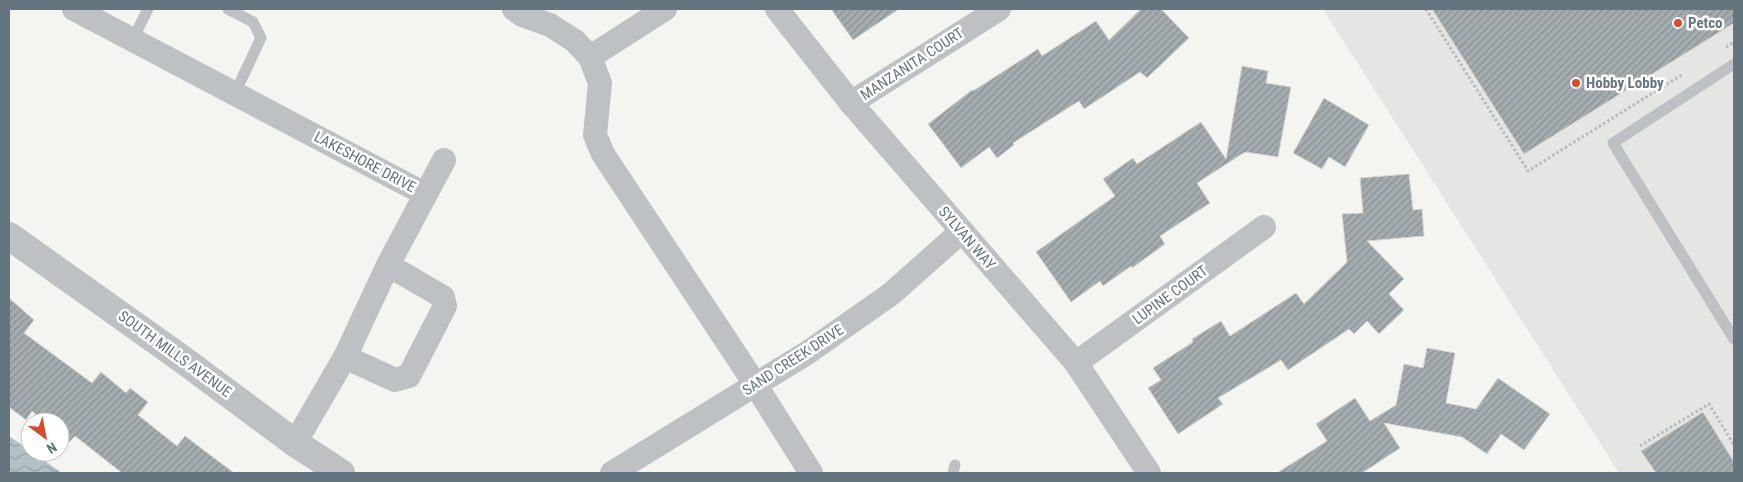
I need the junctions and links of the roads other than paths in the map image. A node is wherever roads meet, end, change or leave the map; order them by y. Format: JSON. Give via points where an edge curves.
{"nodes":[{"id":1,"x":74,"y":9,"type":"edge"},
{"id":2,"x":148,"y":9,"type":"edge"},
{"id":3,"x":228,"y":9,"type":"edge"},
{"id":4,"x":514,"y":9,"type":"edge"},
{"id":5,"x":665,"y":9,"type":"edge"},
{"id":6,"x":776,"y":9,"type":"edge"},
{"id":7,"x":999,"y":9,"type":"edge"},
{"id":8,"x":134,"y":39,"type":"junction"},
{"id":9,"x":590,"y":57,"type":"junction"},
{"id":10,"x":1734,"y":64,"type":"edge"},
{"id":11,"x":235,"y":93,"type":"junction"},
{"id":12,"x":851,"y":104,"type":"junction"},
{"id":13,"x":444,"y":160,"type":"dead end"},
{"id":14,"x":425,"y":194,"type":"junction"},
{"id":15,"x":1264,"y":227,"type":"dead end"},
{"id":16,"x":962,"y":231,"type":"junction"},
{"id":17,"x":9,"y":236,"type":"edge"},
{"id":18,"x":388,"y":265,"type":"junction"},
{"id":19,"x":1734,"y":339,"type":"edge"},
{"id":20,"x":345,"y":357,"type":"junction"},
{"id":21,"x":1076,"y":363,"type":"junction"},
{"id":22,"x":755,"y":384,"type":"junction"},
{"id":23,"x":295,"y":443,"type":"junction"},
{"id":24,"x":341,"y":473,"type":"edge"},
{"id":25,"x":612,"y":473,"type":"edge"},
{"id":26,"x":811,"y":473,"type":"edge"},
{"id":27,"x":1149,"y":473,"type":"edge"}],
"edges":[{"from":1,"to":8,"type":"street","name":"LAKESHORE DRIVE"},
{"from":2,"to":8,"type":"lane"},
{"from":3,"to":11,"type":"lane","via":[[253,22],[261,38]]},
{"from":4,"to":9,"type":"street","via":[[576,41]]},
{"from":5,"to":9,"type":"street"},
{"from":6,"to":12,"type":"street","name":"SYLVAN WAY"},
{"from":7,"to":12,"type":"street","name":"MANZANITA COURT"},
{"from":8,"to":11,"type":"street","name":"LAKESHORE DRIVE"},
{"from":9,"to":22,"type":"street","via":[[600,83],[595,135],[603,154]]},
{"from":10,"to":19,"type":"lane","via":[[1613,143]]},
{"from":11,"to":14,"type":"street","name":"LAKESHORE DRIVE"},
{"from":12,"to":16,"type":"street","name":"SYLVAN WAY"},
{"from":13,"to":14,"type":"street"},
{"from":14,"to":18,"type":"street","name":"LAKESHORE DRIVE"},
{"from":15,"to":21,"type":"street","name":"LUPINE COURT"},
{"from":16,"to":21,"type":"street","name":"SYLVAN WAY"},
{"from":16,"to":22,"type":"street","name":"SAND CREEK DRIVE","via":[[891,294]]},
{"from":17,"to":23,"type":"street","name":"SOUTH MILLS AVENUE"},
{"from":18,"to":20,"type":"street","name":"LAKESHORE DRIVE"},
{"from":18,"to":20,"type":"street","via":[[443,297],[445,306],[409,376],[395,380]]},
{"from":20,"to":23,"type":"street","name":"LAKESHORE DRIVE"},
{"from":21,"to":27,"type":"street","name":"SYLVAN WAY"},
{"from":22,"to":25,"type":"street","name":"SAND CREEK DRIVE"},
{"from":22,"to":26,"type":"street"},
{"from":23,"to":24,"type":"street","name":"SOUTH MILLS AVENUE"}]}
